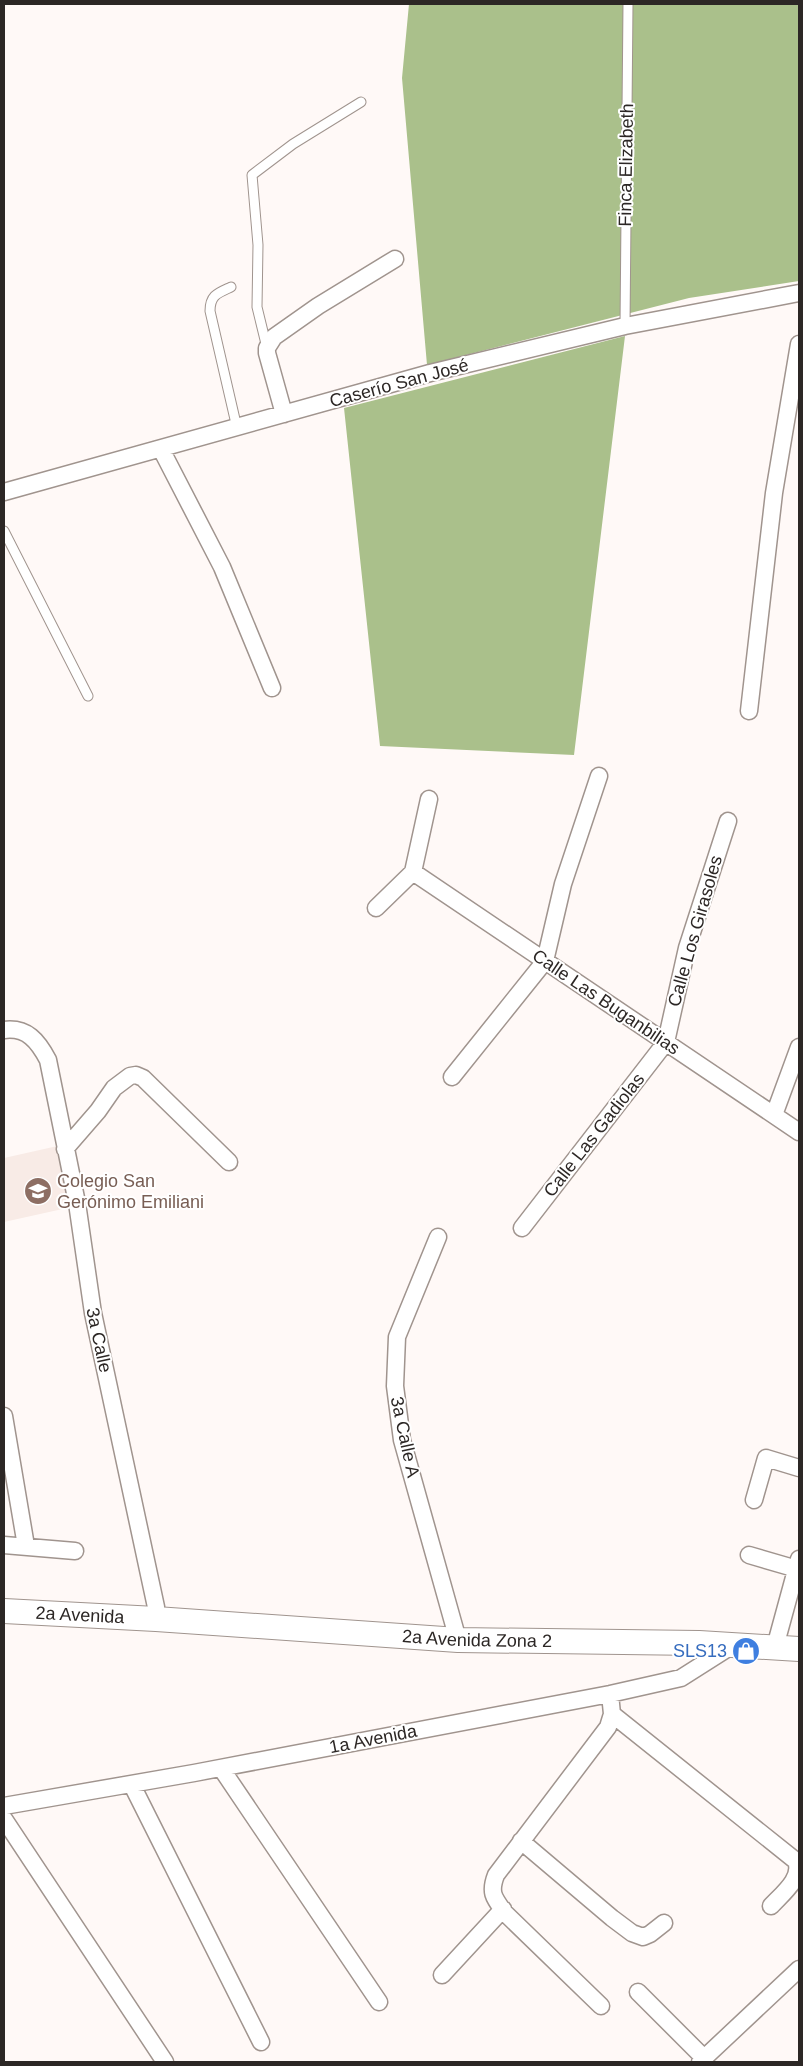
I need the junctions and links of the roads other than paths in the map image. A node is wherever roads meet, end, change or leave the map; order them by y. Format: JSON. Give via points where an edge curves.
{"nodes":[{"id":1,"x":628,"y":4,"type":"edge"},
{"id":2,"x":361,"y":102,"type":"dead end"},
{"id":3,"x":395,"y":259,"type":"dead end"},
{"id":4,"x":231,"y":287,"type":"dead end"},
{"id":5,"x":799,"y":293,"type":"edge"},
{"id":6,"x":625,"y":326,"type":"junction"},
{"id":7,"x":799,"y":344,"type":"edge"},
{"id":8,"x":268,"y":348,"type":"junction"},
{"id":9,"x":284,"y":414,"type":"junction"},
{"id":10,"x":237,"y":428,"type":"junction"},
{"id":11,"x":161,"y":449,"type":"junction"},
{"id":12,"x":4,"y":492,"type":"edge"},
{"id":13,"x":4,"y":531,"type":"edge"},
{"id":14,"x":272,"y":688,"type":"dead end"},
{"id":15,"x":88,"y":696,"type":"dead end"},
{"id":16,"x":749,"y":712,"type":"dead end"},
{"id":17,"x":599,"y":776,"type":"dead end"},
{"id":18,"x":430,"y":800,"type":"dead end"},
{"id":19,"x":728,"y":821,"type":"dead end"},
{"id":20,"x":413,"y":872,"type":"junction"},
{"id":21,"x":376,"y":908,"type":"dead end"},
{"id":22,"x":545,"y":961,"type":"junction"},
{"id":23,"x":4,"y":1030,"type":"edge"},
{"id":24,"x":666,"y":1042,"type":"junction"},
{"id":25,"x":799,"y":1047,"type":"edge"},
{"id":26,"x":452,"y":1077,"type":"dead end"},
{"id":27,"x":774,"y":1115,"type":"junction"},
{"id":28,"x":799,"y":1132,"type":"edge"},
{"id":29,"x":65,"y":1149,"type":"junction"},
{"id":30,"x":229,"y":1162,"type":"dead end"},
{"id":31,"x":522,"y":1228,"type":"dead end"},
{"id":32,"x":438,"y":1237,"type":"dead end"},
{"id":33,"x":4,"y":1416,"type":"edge"},
{"id":34,"x":799,"y":1468,"type":"edge"},
{"id":35,"x":754,"y":1500,"type":"dead end"},
{"id":36,"x":4,"y":1545,"type":"edge"},
{"id":37,"x":26,"y":1546,"type":"junction"},
{"id":38,"x":75,"y":1551,"type":"dead end"},
{"id":39,"x":749,"y":1555,"type":"dead end"},
{"id":40,"x":798,"y":1564,"type":"edge"},
{"id":41,"x":4,"y":1611,"type":"edge"},
{"id":42,"x":156,"y":1619,"type":"junction"},
{"id":43,"x":458,"y":1640,"type":"junction"},
{"id":44,"x":733,"y":1645,"type":"junction"},
{"id":45,"x":775,"y":1647,"type":"junction"},
{"id":46,"x":799,"y":1649,"type":"edge"},
{"id":47,"x":610,"y":1694,"type":"junction"},
{"id":48,"x":612,"y":1714,"type":"junction"},
{"id":49,"x":221,"y":1768,"type":"junction"},
{"id":50,"x":132,"y":1785,"type":"junction"},
{"id":51,"x":4,"y":1806,"type":"edge"},
{"id":52,"x":4,"y":1819,"type":"edge"},
{"id":53,"x":521,"y":1841,"type":"junction"},
{"id":54,"x":772,"y":1906,"type":"dead end"},
{"id":55,"x":503,"y":1910,"type":"junction"},
{"id":56,"x":664,"y":1923,"type":"dead end"},
{"id":57,"x":799,"y":1969,"type":"edge"},
{"id":58,"x":442,"y":1975,"type":"dead end"},
{"id":59,"x":638,"y":1992,"type":"dead end"},
{"id":60,"x":379,"y":2002,"type":"dead end"},
{"id":61,"x":601,"y":2006,"type":"dead end"},
{"id":62,"x":261,"y":2042,"type":"dead end"},
{"id":63,"x":702,"y":2060,"type":"edge"},
{"id":64,"x":165,"y":2062,"type":"edge"}],
"edges":[{"from":1,"to":6,"type":"lane","name":"Finca Elizabeth"},
{"from":2,"to":8,"type":"lane","via":[[293,144],[252,175],[258,245],[257,306]]},
{"from":3,"to":8,"type":"street","via":[[318,306],[274,337]]},
{"from":4,"to":10,"type":"lane","via":[[214,296],[210,301],[210,311]]},
{"from":5,"to":6,"type":"street","name":"Caserío San José"},
{"from":6,"to":9,"type":"street","name":"Caserío San José","via":[[430,373]]},
{"from":7,"to":16,"type":"street","via":[[774,493]]},
{"from":8,"to":9,"type":"street"},
{"from":9,"to":10,"type":"street","name":"Caserío San José"},
{"from":10,"to":11,"type":"street","name":"Caserío San José"},
{"from":11,"to":12,"type":"street","name":"Caserío San José"},
{"from":11,"to":14,"type":"street","via":[[222,567]]},
{"from":13,"to":15,"type":"lane"},
{"from":17,"to":22,"type":"street","via":[[562,884]]},
{"from":18,"to":20,"type":"street"},
{"from":19,"to":24,"type":"street","name":"Calle Los Girasoles","via":[[687,948]]},
{"from":20,"to":21,"type":"street"},
{"from":20,"to":22,"type":"street","name":"Calle Las Buganbilias"},
{"from":22,"to":24,"type":"street","name":"Calle Las Buganbilias"},
{"from":22,"to":26,"type":"street"},
{"from":23,"to":29,"type":"street","name":"3a Calle","via":[[26,1032],[39,1043],[48,1060]]},
{"from":24,"to":27,"type":"street","name":"Calle Las Buganbilias"},
{"from":24,"to":31,"type":"street","name":"Calle Las Gadiolas"},
{"from":25,"to":27,"type":"street"},
{"from":27,"to":28,"type":"street","name":"Calle Las Buganbilias"},
{"from":29,"to":30,"type":"street","via":[[114,1088],[136,1075],[143,1078]]},
{"from":29,"to":42,"type":"street","name":"3a Calle","via":[[77,1203],[93,1313]]},
{"from":32,"to":43,"type":"street","name":"3a Calle A","via":[[397,1337],[395,1386],[402,1440]]},
{"from":33,"to":37,"type":"street"},
{"from":34,"to":35,"type":"street","via":[[766,1458]]},
{"from":36,"to":37,"type":"street"},
{"from":37,"to":38,"type":"street"},
{"from":39,"to":40,"type":"street"},
{"from":40,"to":45,"type":"street"},
{"from":41,"to":42,"type":"street","name":"2a Avenida"},
{"from":42,"to":43,"type":"street","name":"2a Avenida Zona 2"},
{"from":43,"to":44,"type":"street","name":"2a Avenida Zona 2"},
{"from":44,"to":45,"type":"street","name":"2a Avenida Zona 2"},
{"from":44,"to":47,"type":"street","name":"1a Avenida","via":[[682,1678]]},
{"from":45,"to":46,"type":"street","name":"2a Avenida Zona 2"},
{"from":47,"to":48,"type":"street"},
{"from":47,"to":49,"type":"street","name":"1a Avenida"},
{"from":48,"to":53,"type":"street","via":[[608,1727]]},
{"from":48,"to":54,"type":"street","via":[[796,1861],[797,1876]]},
{"from":49,"to":50,"type":"street","name":"1a Avenida"},
{"from":49,"to":60,"type":"street"},
{"from":50,"to":51,"type":"street","name":"1a Avenida"},
{"from":50,"to":62,"type":"street"},
{"from":52,"to":64,"type":"street"},
{"from":53,"to":55,"type":"street","via":[[491,1886],[494,1898]]},
{"from":53,"to":56,"type":"street","via":[[632,1932],[643,1937]]},
{"from":55,"to":58,"type":"street"},
{"from":55,"to":61,"type":"street"},
{"from":57,"to":63,"type":"street"},
{"from":59,"to":63,"type":"street"}]}
